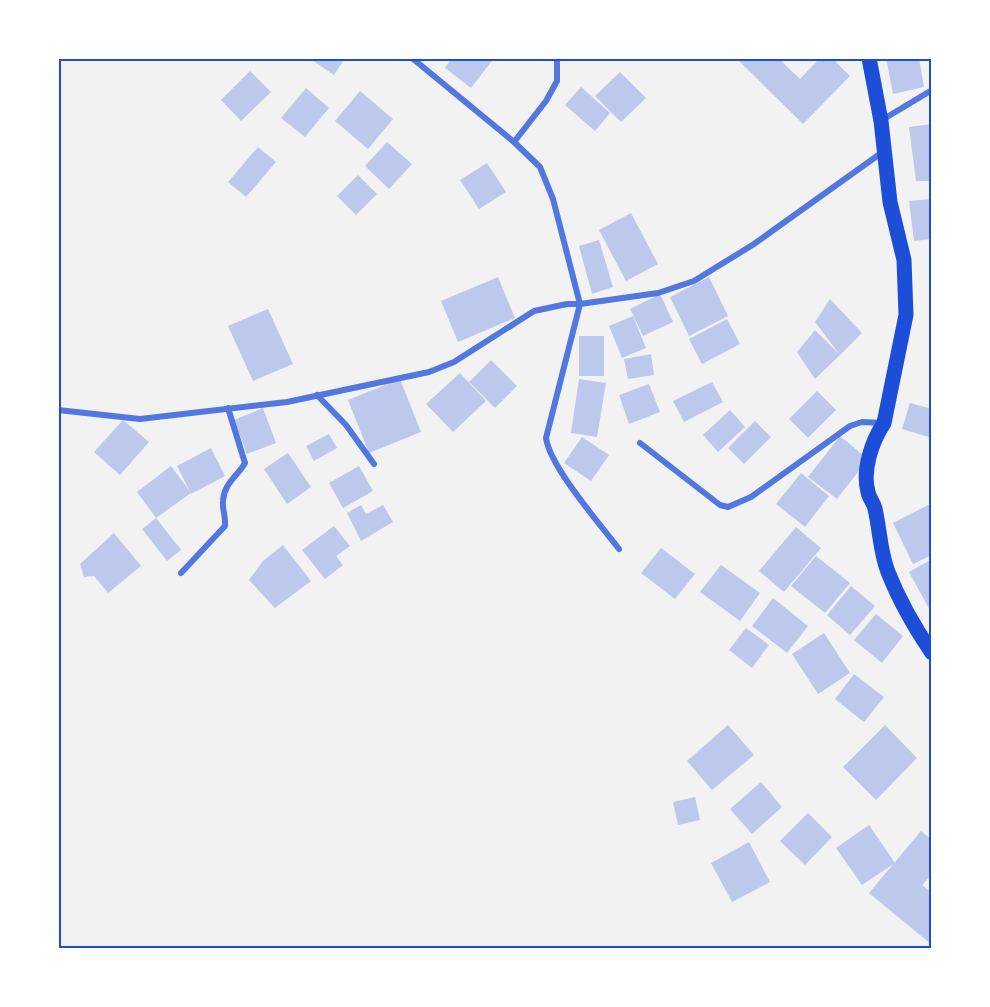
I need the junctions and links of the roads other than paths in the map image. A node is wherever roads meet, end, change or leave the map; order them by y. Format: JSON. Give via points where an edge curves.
{"nodes":[{"id":1,"x":412,"y":58,"type":"edge"},
{"id":2,"x":557,"y":58,"type":"edge"},
{"id":3,"x":869,"y":58,"type":"edge"},
{"id":4,"x":932,"y":90,"type":"edge"},
{"id":5,"x":881,"y":121,"type":"junction"},
{"id":6,"x":514,"y":142,"type":"junction"},
{"id":7,"x":884,"y":151,"type":"junction"},
{"id":8,"x":579,"y":304,"type":"junction"},
{"id":9,"x":317,"y":395,"type":"junction"},
{"id":10,"x":228,"y":408,"type":"junction"},
{"id":11,"x":58,"y":410,"type":"edge"},
{"id":12,"x":884,"y":423,"type":"junction"},
{"id":13,"x":640,"y":443,"type":"dead end"},
{"id":14,"x":374,"y":464,"type":"dead end"},
{"id":15,"x":619,"y":549,"type":"dead end"},
{"id":16,"x":182,"y":573,"type":"dead end"},
{"id":17,"x":932,"y":653,"type":"edge"}],
"edges":[{"from":1,"to":6,"type":"street"},
{"from":2,"to":6,"type":"street","via":[[557,81]]},
{"from":3,"to":5,"type":"main road"},
{"from":4,"to":5,"type":"street"},
{"from":5,"to":7,"type":"main road"},
{"from":6,"to":8,"type":"street","via":[[540,167],[554,199]]},
{"from":7,"to":8,"type":"street","via":[[754,244],[694,281],[658,293]]},
{"from":7,"to":12,"type":"main road","via":[[890,202],[904,260],[906,315]]},
{"from":8,"to":9,"type":"street","via":[[534,311],[454,362],[429,372]]},
{"from":8,"to":15,"type":"street","via":[[546,438],[547,448]]},
{"from":9,"to":10,"type":"street"},
{"from":9,"to":14,"type":"street","via":[[346,425]]},
{"from":10,"to":11,"type":"street","via":[[140,418]]},
{"from":10,"to":16,"type":"street","via":[[245,463],[225,489],[225,526]]},
{"from":12,"to":13,"type":"street","via":[[861,422],[850,426],[752,497],[729,507],[720,505]]},
{"from":12,"to":17,"type":"main road","via":[[874,438],[866,475],[868,492],[888,572]]}]}
